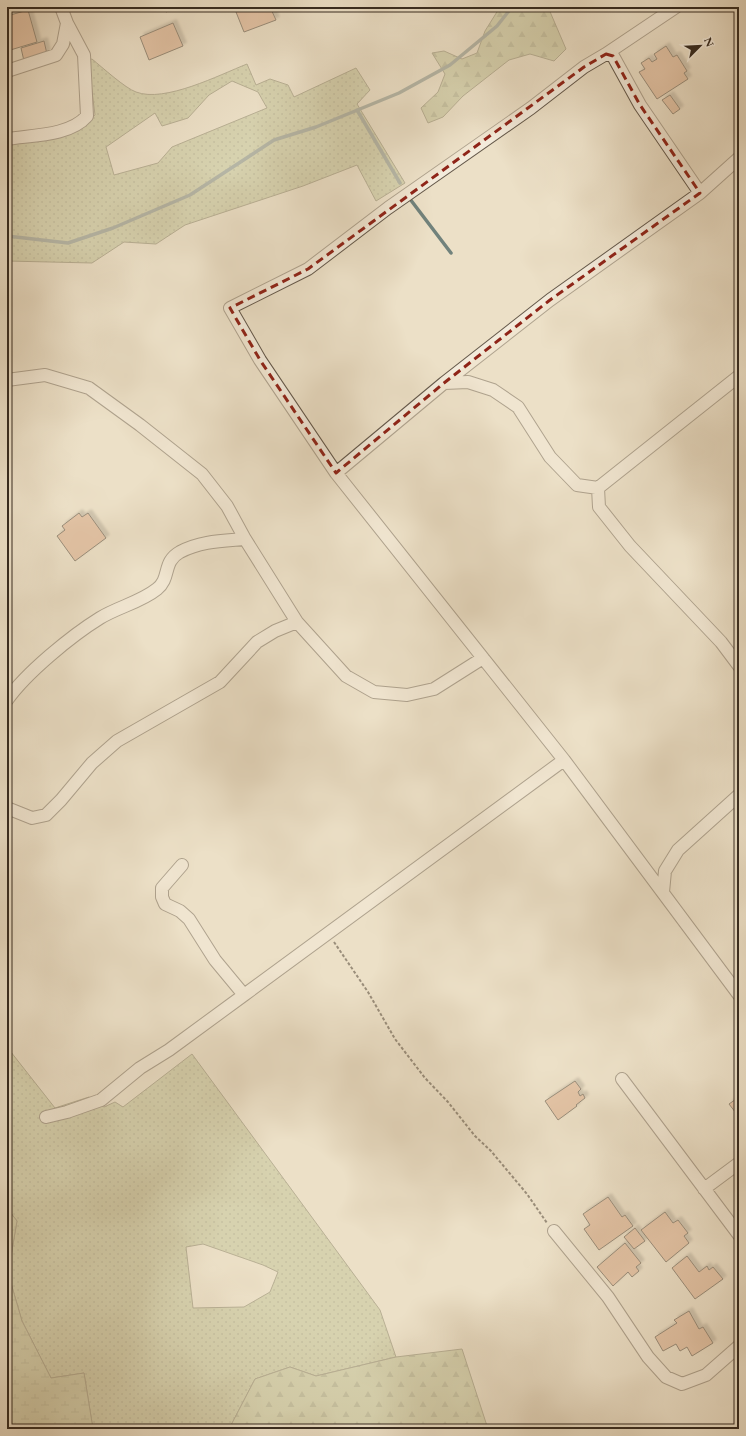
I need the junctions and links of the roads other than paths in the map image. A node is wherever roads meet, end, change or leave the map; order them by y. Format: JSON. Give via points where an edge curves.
{"nodes":[{"id":1,"x":61,"y":7,"type":"edge"},
{"id":2,"x":676,"y":7,"type":"edge"},
{"id":3,"x":67,"y":23,"type":"junction"},
{"id":4,"x":606,"y":54,"type":"junction"},
{"id":5,"x":10,"y":70,"type":"edge"},
{"id":6,"x":7,"y":83,"type":"edge"},
{"id":7,"x":7,"y":139,"type":"edge"},
{"id":8,"x":739,"y":158,"type":"edge"},
{"id":9,"x":700,"y":193,"type":"junction"},
{"id":10,"x":739,"y":376,"type":"edge"},
{"id":11,"x":7,"y":380,"type":"edge"},
{"id":12,"x":444,"y":383,"type":"junction"},
{"id":13,"x":336,"y":473,"type":"junction"},
{"id":14,"x":598,"y":488,"type":"junction"},
{"id":15,"x":245,"y":539,"type":"junction"},
{"id":16,"x":297,"y":622,"type":"junction"},
{"id":17,"x":483,"y":658,"type":"junction"},
{"id":18,"x":739,"y":666,"type":"edge"},
{"id":19,"x":7,"y":700,"type":"edge"},
{"id":20,"x":564,"y":760,"type":"junction"},
{"id":21,"x":739,"y":795,"type":"edge"},
{"id":22,"x":7,"y":808,"type":"edge"},
{"id":23,"x":182,"y":865,"type":"dead end"},
{"id":24,"x":663,"y":892,"type":"junction"},
{"id":25,"x":244,"y":995,"type":"junction"},
{"id":26,"x":739,"y":995,"type":"edge"},
{"id":27,"x":622,"y":1079,"type":"dead end"},
{"id":28,"x":46,"y":1117,"type":"dead end"},
{"id":29,"x":739,"y":1163,"type":"edge"},
{"id":30,"x":704,"y":1189,"type":"junction"},
{"id":31,"x":554,"y":1231,"type":"road end"},
{"id":32,"x":739,"y":1235,"type":"edge"},
{"id":33,"x":739,"y":1346,"type":"edge"}],
"edges":[{"from":1,"to":3,"type":"street"},
{"from":2,"to":4,"type":"street"},
{"from":3,"to":5,"type":"street","via":[[63,44],[56,55]]},
{"from":3,"to":7,"type":"street","via":[[84,55],[87,116],[82,122],[62,131]]},
{"from":4,"to":9,"type":"street","via":[[613,56],[640,105]]},
{"from":4,"to":13,"type":"street","via":[[584,67],[308,268],[230,308],[260,360]]},
{"from":5,"to":6,"type":"street"},
{"from":8,"to":9,"type":"street"},
{"from":9,"to":12,"type":"street","via":[[550,300]]},
{"from":10,"to":14,"type":"street"},
{"from":11,"to":15,"type":"street","via":[[44,375],[89,388],[202,474],[227,506]]},
{"from":12,"to":13,"type":"street"},
{"from":12,"to":14,"type":"street","via":[[468,382],[499,394],[518,407],[550,457],[577,485]]},
{"from":13,"to":17,"type":"street"},
{"from":14,"to":18,"type":"street","via":[[599,507],[630,546],[721,642]]},
{"from":15,"to":16,"type":"street"},
{"from":15,"to":19,"type":"street","via":[[202,542],[179,553],[168,564],[165,581],[156,590],[100,618],[52,654],[16,686]]},
{"from":16,"to":17,"type":"street","via":[[346,676],[374,692],[407,695],[434,688]]},
{"from":16,"to":22,"type":"street","via":[[257,642],[220,682],[117,741],[92,763],[46,815],[32,818]]},
{"from":17,"to":20,"type":"street"},
{"from":20,"to":24,"type":"street"},
{"from":20,"to":25,"type":"street"},
{"from":21,"to":24,"type":"street","via":[[678,850],[664,871]]},
{"from":23,"to":25,"type":"street","via":[[162,888],[165,904],[180,911],[189,919],[215,960]]},
{"from":24,"to":26,"type":"street"},
{"from":25,"to":28,"type":"street","via":[[140,1068],[101,1100]]},
{"from":27,"to":30,"type":"street"},
{"from":29,"to":30,"type":"street"},
{"from":30,"to":32,"type":"street"},
{"from":31,"to":33,"type":"street","via":[[608,1297],[648,1357],[666,1377],[682,1384],[706,1375]]}]}
